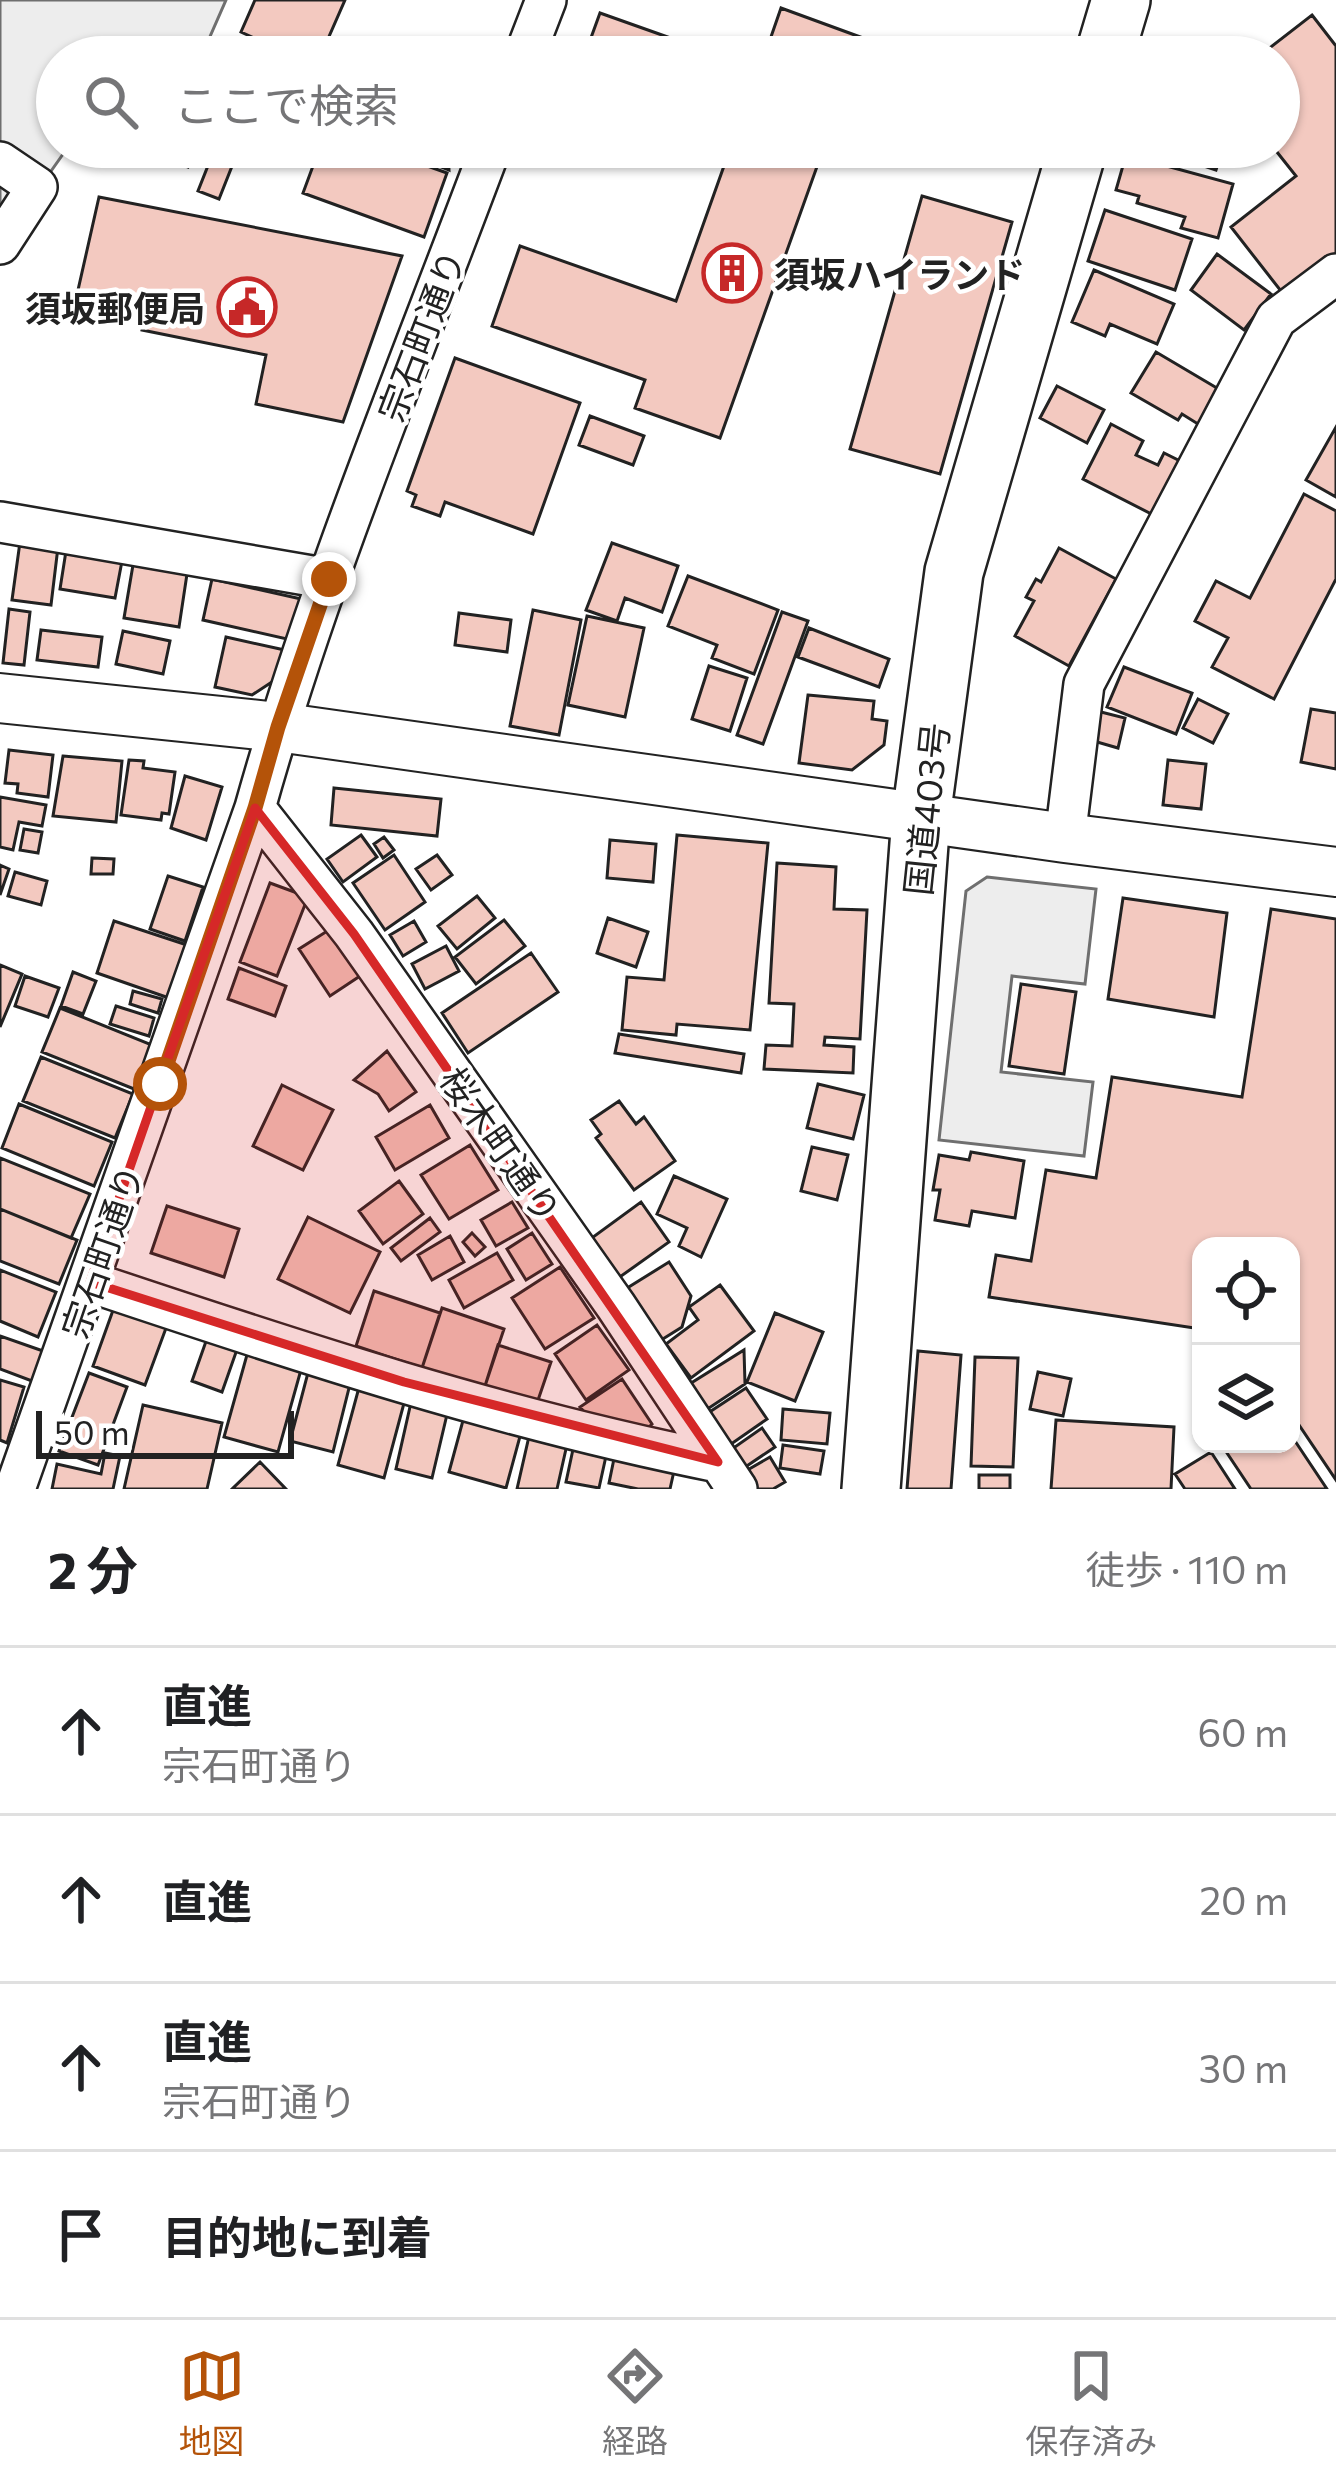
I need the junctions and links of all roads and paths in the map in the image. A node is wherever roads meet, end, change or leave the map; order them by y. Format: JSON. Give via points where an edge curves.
{"nodes":[{"id":1,"x":546,"y":0,"type":"edge"},
{"id":2,"x":1121,"y":0,"type":"edge"},
{"id":3,"x":532,"y":36,"type":"edge"},
{"id":4,"x":1110,"y":36,"type":"edge"},
{"id":5,"x":0,"y":162,"type":"edge"},
{"id":6,"x":483,"y":168,"type":"edge"},
{"id":7,"x":1072,"y":168,"type":"edge"},
{"id":8,"x":0,"y":244,"type":"edge"},
{"id":9,"x":1336,"y":274,"type":"edge"},
{"id":10,"x":0,"y":522,"type":"edge"},
{"id":11,"x":329,"y":579,"type":"junction"},
{"id":12,"x":0,"y":698,"type":"edge"},
{"id":13,"x":278,"y":727,"type":"junction"},
{"id":14,"x":255,"y":808,"type":"junction"},
{"id":15,"x":921,"y":817,"type":"junction"},
{"id":16,"x":1065,"y":838,"type":"junction"},
{"id":17,"x":1336,"y":872,"type":"edge"},
{"id":18,"x":90,"y":1282,"type":"junction"},
{"id":19,"x":728,"y":1475,"type":"edge"},
{"id":20,"x":15,"y":1489,"type":"edge"},
{"id":21,"x":871,"y":1489,"type":"edge"}],
"edges":[{"from":1,"to":3,"type":"street"},
{"from":2,"to":4,"type":"highway"},
{"from":5,"to":8,"type":"street","via":[[37,187]]},
{"from":6,"to":11,"type":"street","name":"宗石町通り"},
{"from":7,"to":15,"type":"highway","name":"国道403号","via":[[954,572]]},
{"from":9,"to":16,"type":"street","via":[[1276,319],[1084,685]]},
{"from":10,"to":11,"type":"street"},
{"from":11,"to":13,"type":"street","name":"宗石町通り"},
{"from":12,"to":13,"type":"main road"},
{"from":13,"to":14,"type":"street","name":"宗石町通り"},
{"from":13,"to":15,"type":"main road"},
{"from":14,"to":18,"type":"street","name":"宗石町通り"},
{"from":14,"to":19,"type":"street","name":"桜木町通り","via":[[354,934]]},
{"from":15,"to":16,"type":"main road"},
{"from":15,"to":21,"type":"highway","name":"国道403号"},
{"from":16,"to":17,"type":"main road"},
{"from":18,"to":19,"type":"street"},
{"from":18,"to":20,"type":"street","name":"宗石町通り"}]}
